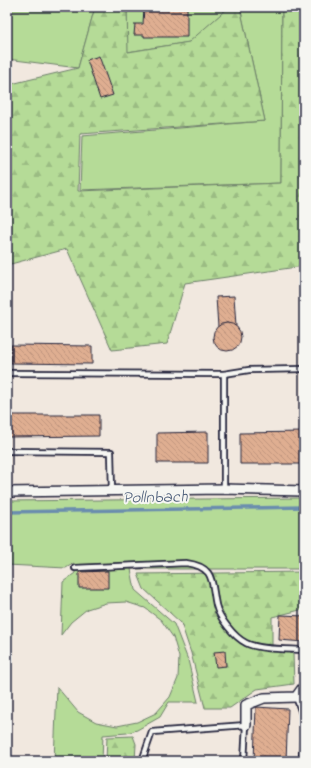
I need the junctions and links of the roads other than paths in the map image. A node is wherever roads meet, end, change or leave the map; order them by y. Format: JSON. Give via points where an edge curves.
{"nodes":[{"id":1,"x":304,"y":369,"type":"edge"},
{"id":2,"x":7,"y":373,"type":"edge"},
{"id":3,"x":224,"y":374,"type":"junction"},
{"id":4,"x":7,"y":451,"type":"edge"},
{"id":5,"x":224,"y":489,"type":"junction"},
{"id":6,"x":112,"y":491,"type":"junction"},
{"id":7,"x":304,"y":491,"type":"edge"},
{"id":8,"x":7,"y":492,"type":"edge"},
{"id":9,"x":75,"y":568,"type":"dead end"},
{"id":10,"x":304,"y":650,"type":"edge"},
{"id":11,"x":304,"y":686,"type":"edge"},
{"id":12,"x":300,"y":698,"type":"edge"},
{"id":13,"x":246,"y":725,"type":"junction"},
{"id":14,"x":142,"y":761,"type":"edge"},
{"id":15,"x":244,"y":761,"type":"edge"},
{"id":16,"x":302,"y":761,"type":"edge"}],
"edges":[{"from":1,"to":3,"type":"lane","via":[[249,370]]},
{"from":2,"to":3,"type":"lane"},
{"from":3,"to":5,"type":"lane"},
{"from":4,"to":6,"type":"lane","via":[[111,452]]},
{"from":5,"to":6,"type":"street"},
{"from":5,"to":7,"type":"street"},
{"from":6,"to":8,"type":"street"},
{"from":9,"to":10,"type":"lane","via":[[186,563],[197,565],[207,571],[212,578],[220,616],[237,637],[256,647]]},
{"from":11,"to":12,"type":"street"},
{"from":12,"to":13,"type":"street","via":[[264,698],[246,705]]},
{"from":12,"to":16,"type":"lane","via":[[304,719]]},
{"from":13,"to":14,"type":"lane","via":[[152,732]]},
{"from":13,"to":15,"type":"lane"}]}
